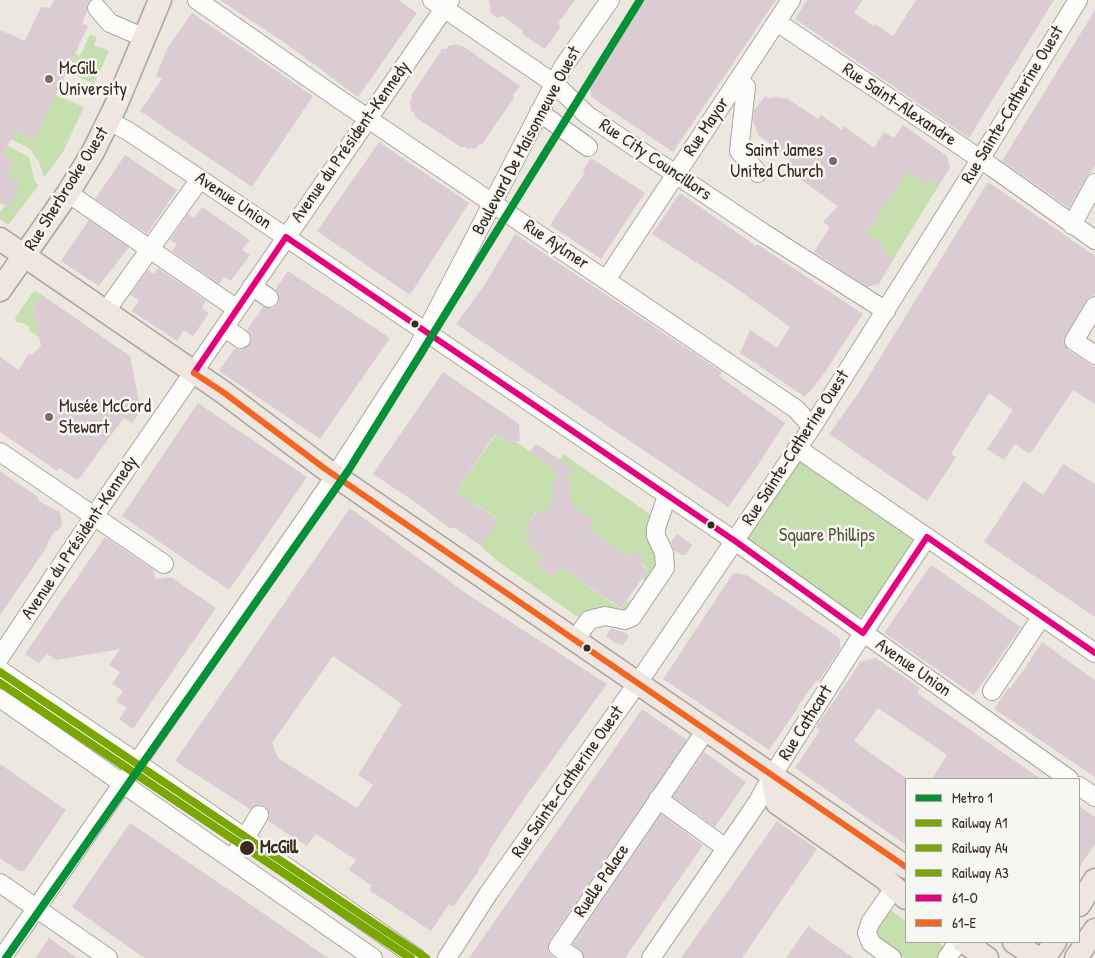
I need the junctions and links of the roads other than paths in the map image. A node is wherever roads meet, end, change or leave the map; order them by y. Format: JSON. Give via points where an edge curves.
{"nodes":[{"id":1,"x":160,"y":0,"type":"edge"},
{"id":2,"x":197,"y":0,"type":"edge"},
{"id":3,"x":610,"y":0,"type":"edge"},
{"id":4,"x":792,"y":0,"type":"edge"},
{"id":5,"x":1078,"y":0,"type":"edge"},
{"id":6,"x":442,"y":3,"type":"edge"},
{"id":7,"x":97,"y":8,"type":"dead end"},
{"id":8,"x":777,"y":22,"type":"junction"},
{"id":9,"x":145,"y":38,"type":"junction"},
{"id":10,"x":739,"y":79,"type":"junction"},
{"id":11,"x":555,"y":84,"type":"junction"},
{"id":12,"x":539,"y":112,"type":"junction"},
{"id":13,"x":368,"y":118,"type":"junction"},
{"id":14,"x":109,"y":121,"type":"junction"},
{"id":15,"x":588,"y":147,"type":"dead end"},
{"id":16,"x":980,"y":160,"type":"junction"},
{"id":17,"x":676,"y":173,"type":"junction"},
{"id":18,"x":758,"y":173,"type":"dead end"},
{"id":19,"x":200,"y":179,"type":"junction"},
{"id":20,"x":1095,"y":183,"type":"edge"},
{"id":21,"x":68,"y":193,"type":"junction"},
{"id":22,"x":493,"y":202,"type":"junction"},
{"id":23,"x":1072,"y":225,"type":"junction"},
{"id":24,"x":286,"y":237,"type":"junction"},
{"id":25,"x":0,"y":239,"type":"edge"},
{"id":26,"x":1095,"y":240,"type":"edge"},
{"id":27,"x":150,"y":249,"type":"junction"},
{"id":28,"x":24,"y":256,"type":"junction"},
{"id":29,"x":606,"y":280,"type":"junction"},
{"id":30,"x":252,"y":286,"type":"junction"},
{"id":31,"x":0,"y":290,"type":"edge"},
{"id":32,"x":269,"y":298,"type":"dead end"},
{"id":33,"x":1095,"y":306,"type":"edge"},
{"id":34,"x":237,"y":309,"type":"junction"},
{"id":35,"x":886,"y":311,"type":"junction"},
{"id":36,"x":105,"y":312,"type":"junction"},
{"id":37,"x":224,"y":328,"type":"junction"},
{"id":38,"x":426,"y":332,"type":"junction"},
{"id":39,"x":241,"y":339,"type":"dead end"},
{"id":40,"x":1095,"y":355,"type":"edge"},
{"id":41,"x":194,"y":373,"type":"junction"},
{"id":42,"x":812,"y":427,"type":"junction"},
{"id":43,"x":797,"y":448,"type":"junction"},
{"id":44,"x":0,"y":452,"type":"edge"},
{"id":45,"x":335,"y":476,"type":"junction"},
{"id":46,"x":667,"y":496,"type":"junction"},
{"id":47,"x":94,"y":516,"type":"junction"},
{"id":48,"x":927,"y":537,"type":"junction"},
{"id":49,"x":735,"y":541,"type":"junction"},
{"id":50,"x":164,"y":564,"type":"dead end"},
{"id":51,"x":1042,"y":616,"type":"junction"},
{"id":52,"x":863,"y":633,"type":"junction"},
{"id":53,"x":575,"y":640,"type":"junction"},
{"id":54,"x":1095,"y":653,"type":"edge"},
{"id":55,"x":0,"y":657,"type":"edge"},
{"id":56,"x":0,"y":670,"type":"edge"},
{"id":57,"x":637,"y":683,"type":"junction"},
{"id":58,"x":992,"y":691,"type":"dead end"},
{"id":59,"x":0,"y":698,"type":"edge"},
{"id":60,"x":706,"y":730,"type":"junction"},
{"id":61,"x":137,"y":763,"type":"junction"},
{"id":62,"x":772,"y":776,"type":"junction"},
{"id":63,"x":1069,"y":778,"type":"edge"},
{"id":64,"x":123,"y":784,"type":"junction"},
{"id":65,"x":1080,"y":787,"type":"edge"},
{"id":66,"x":1095,"y":797,"type":"edge"},
{"id":67,"x":658,"y":799,"type":"junction"},
{"id":68,"x":259,"y":815,"type":"dead end"},
{"id":69,"x":245,"y":838,"type":"junction"},
{"id":70,"x":726,"y":848,"type":"junction"},
{"id":71,"x":232,"y":860,"type":"junction"},
{"id":72,"x":905,"y":866,"type":"edge"},
{"id":73,"x":1095,"y":880,"type":"edge"},
{"id":74,"x":0,"y":883,"type":"edge"},
{"id":75,"x":901,"y":892,"type":"edge"},
{"id":76,"x":1080,"y":903,"type":"edge"},
{"id":77,"x":37,"y":908,"type":"junction"},
{"id":78,"x":1095,"y":930,"type":"edge"},
{"id":79,"x":957,"y":943,"type":"edge"},
{"id":80,"x":965,"y":943,"type":"edge"},
{"id":81,"x":1015,"y":943,"type":"edge"},
{"id":82,"x":1054,"y":943,"type":"edge"},
{"id":83,"x":2,"y":958,"type":"edge"},
{"id":84,"x":108,"y":958,"type":"edge"},
{"id":85,"x":373,"y":958,"type":"edge"},
{"id":86,"x":417,"y":958,"type":"edge"},
{"id":87,"x":447,"y":958,"type":"edge"},
{"id":88,"x":574,"y":958,"type":"edge"},
{"id":89,"x":651,"y":958,"type":"edge"},
{"id":90,"x":892,"y":958,"type":"edge"},
{"id":91,"x":947,"y":958,"type":"edge"},
{"id":92,"x":987,"y":958,"type":"edge"},
{"id":93,"x":1037,"y":958,"type":"edge"},
{"id":94,"x":1044,"y":958,"type":"edge"},
{"id":95,"x":1076,"y":958,"type":"edge"}],
"edges":[{"from":1,"to":9,"type":"main road","name":"Rue Sherbrooke Ouest"},
{"from":2,"to":13,"type":"street","name":"Rue Aylmer"},
{"from":3,"to":11,"type":"street","name":"Boulevard De Maisonneuve Ouest","via":[[563,67]]},
{"from":4,"to":8,"type":"street","name":"Rue Mayor"},
{"from":5,"to":16,"type":"street","name":"Rue Sainte-Catherine Ouest"},
{"from":6,"to":11,"type":"street","name":"Rue City Councillors"},
{"from":6,"to":13,"type":"street","name":"Avenue du Président-Kennedy"},
{"from":7,"to":9,"type":"street","via":[[110,24]]},
{"from":8,"to":10,"type":"street","name":"Rue Mayor"},
{"from":8,"to":16,"type":"street","name":"Rue Saint-Alexandre"},
{"from":9,"to":14,"type":"main road","name":"Rue Sherbrooke Ouest"},
{"from":10,"to":17,"type":"street","name":"Rue Mayor"},
{"from":10,"to":18,"type":"street","via":[[746,87],[739,151]]},
{"from":11,"to":12,"type":"street","name":"Boulevard De Maisonneuve Ouest"},
{"from":11,"to":17,"type":"street","name":"Rue City Councillors","via":[[587,115]]},
{"from":12,"to":15,"type":"street"},
{"from":12,"to":22,"type":"street","name":"Boulevard De Maisonneuve Ouest"},
{"from":13,"to":22,"type":"street","name":"Rue Aylmer"},
{"from":13,"to":24,"type":"street","name":"Avenue du Président-Kennedy"},
{"from":14,"to":19,"type":"street","name":"Avenue Union"},
{"from":14,"to":21,"type":"main road","name":"Rue Sherbrooke Ouest"},
{"from":16,"to":23,"type":"street","name":"Rue Saint-Alexandre"},
{"from":16,"to":35,"type":"street","name":"Rue Sainte-Catherine Ouest"},
{"from":17,"to":29,"type":"street","name":"Rue Mayor"},
{"from":17,"to":35,"type":"street","name":"Rue City Councillors"},
{"from":19,"to":24,"type":"street","name":"Avenue Union"},
{"from":19,"to":27,"type":"street"},
{"from":20,"to":23,"type":"street"},
{"from":21,"to":27,"type":"street"},
{"from":21,"to":28,"type":"main road","name":"Rue Sherbrooke Ouest"},
{"from":22,"to":29,"type":"street","name":"Rue Aylmer"},
{"from":22,"to":38,"type":"street","name":"Boulevard De Maisonneuve Ouest"},
{"from":23,"to":26,"type":"street","name":"Rue Saint-Alexandre"},
{"from":24,"to":30,"type":"street","name":"Avenue du Président-Kennedy"},
{"from":24,"to":38,"type":"street","name":"Avenue Union"},
{"from":25,"to":28,"type":"main road"},
{"from":27,"to":34,"type":"street"},
{"from":27,"to":36,"type":"street"},
{"from":28,"to":31,"type":"main road","name":"Rue Sherbrooke Ouest"},
{"from":28,"to":36,"type":"main road"},
{"from":29,"to":42,"type":"street","name":"Rue Aylmer","via":[[796,409]]},
{"from":30,"to":32,"type":"street"},
{"from":30,"to":34,"type":"street","name":"Avenue du Président-Kennedy"},
{"from":33,"to":40,"type":"street","via":[[1074,340]]},
{"from":34,"to":37,"type":"street","name":"Avenue du Président-Kennedy"},
{"from":35,"to":42,"type":"street","name":"Rue Sainte-Catherine Ouest"},
{"from":36,"to":41,"type":"main road"},
{"from":37,"to":39,"type":"street"},
{"from":37,"to":41,"type":"street","name":"Avenue du Président-Kennedy"},
{"from":38,"to":45,"type":"street","name":"Boulevard De Maisonneuve Ouest"},
{"from":38,"to":46,"type":"street","name":"Avenue Union"},
{"from":41,"to":45,"type":"main road"},
{"from":41,"to":47,"type":"street","name":"Avenue du Président-Kennedy"},
{"from":42,"to":43,"type":"street","name":"Rue Sainte-Catherine Ouest"},
{"from":43,"to":48,"type":"street"},
{"from":43,"to":49,"type":"street","name":"Rue Sainte-Catherine Ouest"},
{"from":44,"to":47,"type":"street"},
{"from":45,"to":53,"type":"main road"},
{"from":45,"to":61,"type":"street","name":"Boulevard De Maisonneuve Ouest"},
{"from":46,"to":49,"type":"street","name":"Avenue Union"},
{"from":46,"to":53,"type":"street","via":[[656,528],[665,568],[632,617],[617,620],[605,616],[589,620]]},
{"from":47,"to":50,"type":"street"},
{"from":47,"to":55,"type":"street","name":"Avenue du Président-Kennedy"},
{"from":48,"to":51,"type":"street"},
{"from":48,"to":52,"type":"street","name":"Rue Cathcart"},
{"from":49,"to":52,"type":"street","name":"Avenue Union"},
{"from":49,"to":57,"type":"street","name":"Rue Sainte-Catherine Ouest"},
{"from":51,"to":54,"type":"street"},
{"from":51,"to":58,"type":"street"},
{"from":52,"to":62,"type":"street","name":"Rue Cathcart"},
{"from":52,"to":63,"type":"street","name":"Avenue Union"},
{"from":53,"to":57,"type":"main road"},
{"from":56,"to":61,"type":"street"},
{"from":57,"to":60,"type":"main road"},
{"from":57,"to":87,"type":"street","name":"Rue Sainte-Catherine Ouest"},
{"from":59,"to":64,"type":"street"},
{"from":60,"to":62,"type":"main road"},
{"from":60,"to":67,"type":"street","name":"Ruelle Palace"},
{"from":61,"to":64,"type":"street","name":"Boulevard De Maisonneuve Ouest"},
{"from":61,"to":69,"type":"street"},
{"from":62,"to":70,"type":"street","name":"Rue Cathcart"},
{"from":62,"to":72,"type":"main road"},
{"from":62,"to":75,"type":"main road","via":[[777,803]]},
{"from":64,"to":71,"type":"street"},
{"from":64,"to":77,"type":"street","name":"Boulevard De Maisonneuve Ouest"},
{"from":65,"to":66,"type":"street"},
{"from":67,"to":70,"type":"street"},
{"from":67,"to":88,"type":"street","name":"Ruelle Palace","via":[[558,947]]},
{"from":68,"to":69,"type":"street"},
{"from":69,"to":71,"type":"street"},
{"from":69,"to":86,"type":"street"},
{"from":70,"to":89,"type":"street","name":"Rue Cathcart"},
{"from":71,"to":85,"type":"street"},
{"from":73,"to":76,"type":"main road"},
{"from":74,"to":77,"type":"street"},
{"from":75,"to":90,"type":"street","via":[[870,922],[867,933],[871,943]]},
{"from":77,"to":83,"type":"street","name":"Boulevard De Maisonneuve Ouest"},
{"from":77,"to":84,"type":"street"},
{"from":78,"to":95,"type":"main road"},
{"from":79,"to":91,"type":"street"},
{"from":80,"to":92,"type":"main road"},
{"from":81,"to":93,"type":"main road"},
{"from":82,"to":94,"type":"main road"}]}
